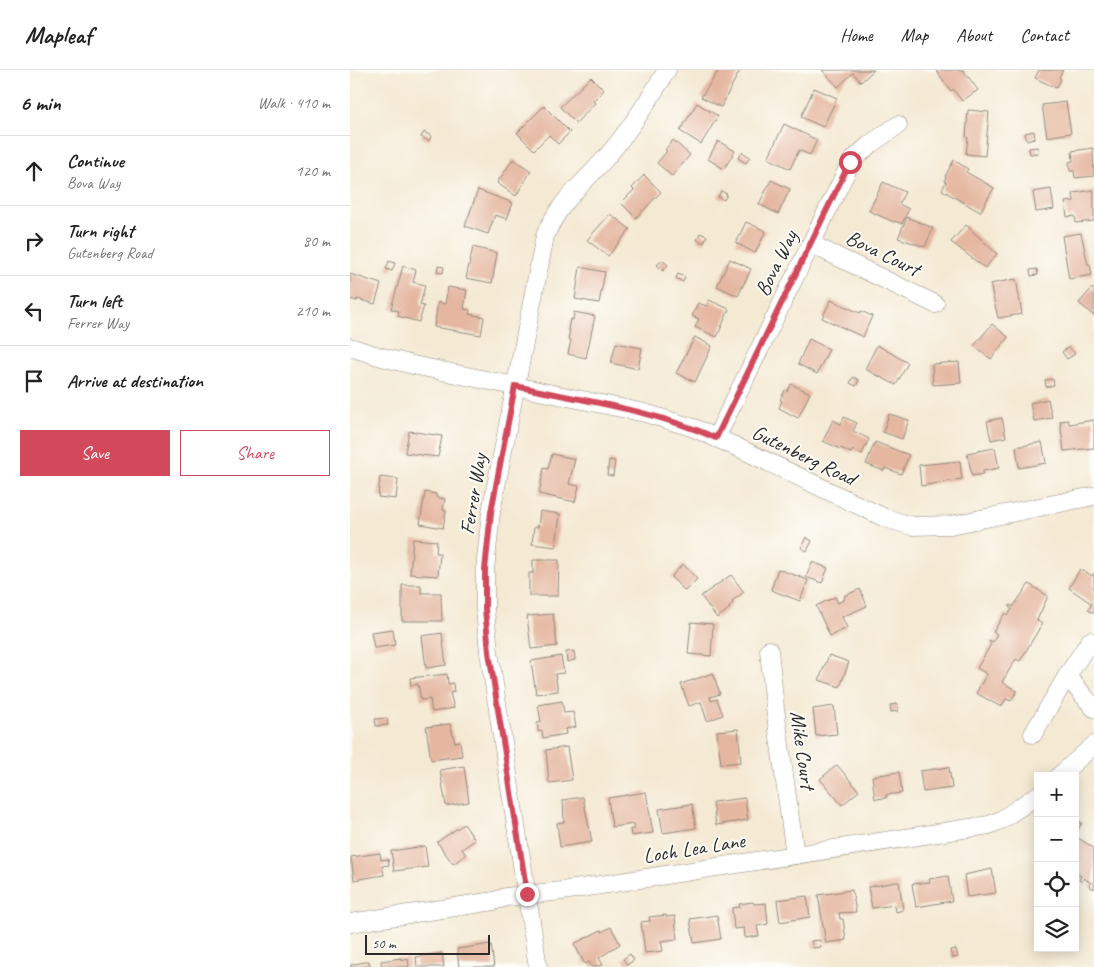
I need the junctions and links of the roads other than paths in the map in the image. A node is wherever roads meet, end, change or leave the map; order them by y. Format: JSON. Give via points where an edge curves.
{"nodes":[{"id":1,"x":667,"y":70,"type":"edge"},
{"id":2,"x":898,"y":125,"type":"dead end"},
{"id":3,"x":811,"y":244,"type":"junction"},
{"id":4,"x":935,"y":304,"type":"dead end"},
{"id":5,"x":350,"y":347,"type":"edge"},
{"id":6,"x":515,"y":386,"type":"junction"},
{"id":7,"x":716,"y":438,"type":"junction"},
{"id":8,"x":1094,"y":496,"type":"edge"},
{"id":9,"x":1090,"y":641,"type":"dead end"},
{"id":10,"x":769,"y":650,"type":"dead end"},
{"id":11,"x":1067,"y":676,"type":"junction"},
{"id":12,"x":1094,"y":708,"type":"edge"},
{"id":13,"x":1033,"y":734,"type":"dead end"},
{"id":14,"x":1094,"y":745,"type":"edge"},
{"id":15,"x":1064,"y":772,"type":"edge"},
{"id":16,"x":1034,"y":798,"type":"edge"},
{"id":17,"x":795,"y":855,"type":"junction"},
{"id":18,"x":527,"y":894,"type":"junction"},
{"id":19,"x":350,"y":922,"type":"edge"},
{"id":20,"x":538,"y":967,"type":"edge"}],
"edges":[{"from":1,"to":6,"type":"street","name":"Ferrer Way","via":[[632,126],[565,200],[552,220]]},
{"from":2,"to":3,"type":"street","name":"Bova Way","via":[[850,162]]},
{"from":3,"to":4,"type":"street","name":"Bova Court"},
{"from":3,"to":7,"type":"street","name":"Bova Way"},
{"from":5,"to":6,"type":"street","name":"Gutenberg Road","via":[[413,365]]},
{"from":6,"to":7,"type":"street","name":"Gutenberg Road","via":[[645,413]]},
{"from":6,"to":18,"type":"street","name":"Ferrer Way","via":[[491,512],[485,609]]},
{"from":7,"to":8,"type":"street","name":"Gutenberg Road","via":[[885,518],[912,526],[951,525]]},
{"from":9,"to":11,"type":"street"},
{"from":10,"to":17,"type":"street","name":"Mike Court"},
{"from":11,"to":12,"type":"street"},
{"from":11,"to":13,"type":"street"},
{"from":14,"to":15,"type":"street"},
{"from":16,"to":17,"type":"street","name":"Loch Lea Lane","via":[[1001,820],[989,824]]},
{"from":17,"to":18,"type":"street","name":"Loch Lea Lane"},
{"from":18,"to":19,"type":"street","name":"Loch Lea Lane"},
{"from":18,"to":20,"type":"street","name":"Ferrer Way"}]}
